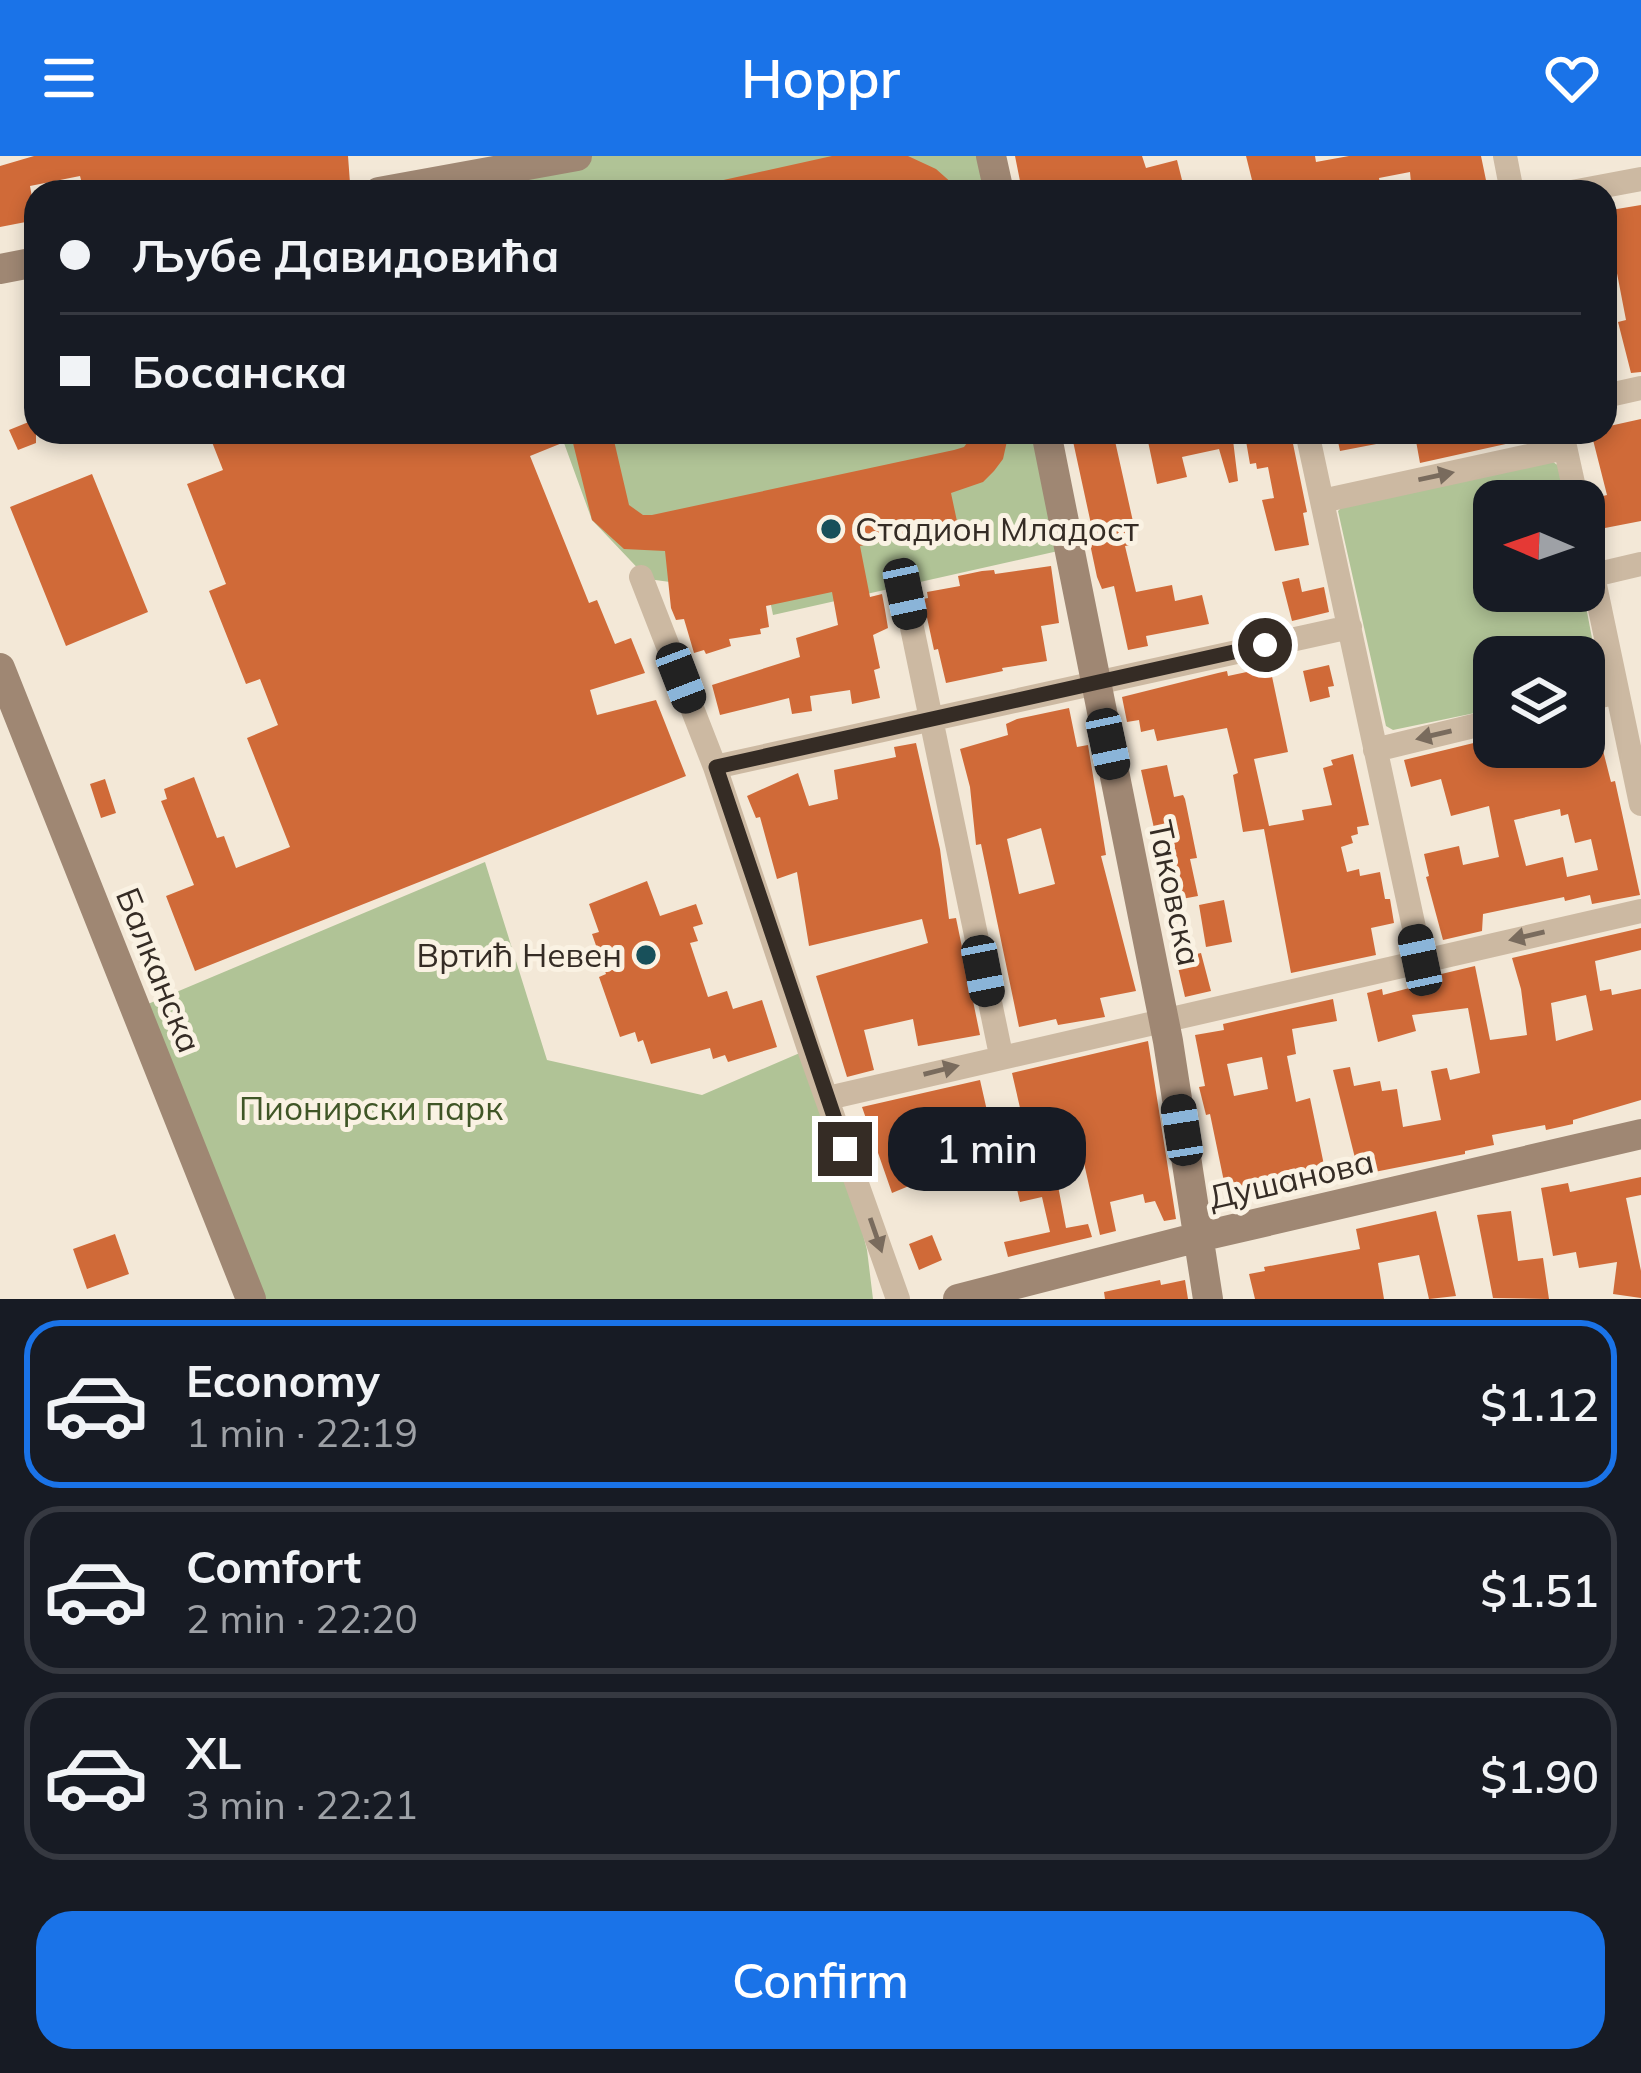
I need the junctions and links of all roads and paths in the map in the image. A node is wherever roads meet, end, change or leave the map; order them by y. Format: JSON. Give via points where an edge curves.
{"nodes":[{"id":1,"x":577,"y":156,"type":"edge"},
{"id":2,"x":445,"y":180,"type":"edge"},
{"id":3,"x":1048,"y":444,"type":"edge"},
{"id":4,"x":1310,"y":444,"type":"edge"},
{"id":5,"x":1547,"y":444,"type":"edge"},
{"id":6,"x":1564,"y":444,"type":"edge"},
{"id":7,"x":1572,"y":480,"type":"edge"},
{"id":8,"x":1322,"y":501,"type":"junction"},
{"id":9,"x":1641,"y":564,"type":"edge"},
{"id":10,"x":1605,"y":572,"type":"edge"},
{"id":11,"x":641,"y":578,"type":"dead end"},
{"id":12,"x":905,"y":594,"type":"dead end"},
{"id":13,"x":1601,"y":612,"type":"edge"},
{"id":14,"x":1350,"y":626,"type":"junction"},
{"id":15,"x":0,"y":668,"type":"edge"},
{"id":16,"x":1095,"y":682,"type":"junction"},
{"id":17,"x":1617,"y":692,"type":"junction"},
{"id":18,"x":1605,"y":695,"type":"edge"},
{"id":19,"x":932,"y":718,"type":"junction"},
{"id":20,"x":1473,"y":726,"type":"edge"},
{"id":21,"x":1634,"y":735,"type":"edge"},
{"id":22,"x":1375,"y":750,"type":"junction"},
{"id":23,"x":716,"y":767,"type":"junction"},
{"id":24,"x":1641,"y":804,"type":"edge"},
{"id":25,"x":1641,"y":911,"type":"edge"},
{"id":26,"x":1420,"y":960,"type":"junction"},
{"id":27,"x":1164,"y":1018,"type":"junction"},
{"id":28,"x":1000,"y":1055,"type":"junction"},
{"id":29,"x":828,"y":1098,"type":"junction"},
{"id":30,"x":1641,"y":1134,"type":"edge"},
{"id":31,"x":1199,"y":1237,"type":"junction"},
{"id":32,"x":251,"y":1299,"type":"edge"},
{"id":33,"x":898,"y":1299,"type":"edge"},
{"id":34,"x":958,"y":1299,"type":"edge"},
{"id":35,"x":1208,"y":1299,"type":"edge"}],
"edges":[{"from":1,"to":2,"type":"main road"},
{"from":3,"to":16,"type":"main road","name":"Таковска"},
{"from":4,"to":8,"type":"street"},
{"from":8,"to":5,"type":"street","one_way":true},
{"from":6,"to":7,"type":"street"},
{"from":8,"to":14,"type":"street"},
{"from":9,"to":10,"type":"street"},
{"from":11,"to":23,"type":"street"},
{"from":12,"to":19,"type":"street"},
{"from":13,"to":17,"type":"street"},
{"from":14,"to":16,"type":"street"},
{"from":14,"to":22,"type":"street"},
{"from":15,"to":32,"type":"main road","name":"Балканска"},
{"from":16,"to":19,"type":"street"},
{"from":16,"to":27,"type":"main road","name":"Таковска"},
{"from":17,"to":18,"type":"street"},
{"from":17,"to":21,"type":"street"},
{"from":19,"to":23,"type":"street"},
{"from":19,"to":28,"type":"street"},
{"from":20,"to":22,"type":"street","one_way":true},
{"from":21,"to":24,"type":"street"},
{"from":22,"to":26,"type":"street"},
{"from":23,"to":29,"type":"street"},
{"from":25,"to":26,"type":"street","one_way":true},
{"from":26,"to":27,"type":"street"},
{"from":27,"to":28,"type":"street"},
{"from":27,"to":31,"type":"main road","name":"Таковска"},
{"from":29,"to":28,"type":"street","one_way":true},
{"from":29,"to":33,"type":"street","one_way":true},
{"from":30,"to":31,"type":"main road","name":"Душанова"},
{"from":31,"to":34,"type":"main road","name":"Душанова"},
{"from":31,"to":35,"type":"main road","name":"Таковска"}]}
